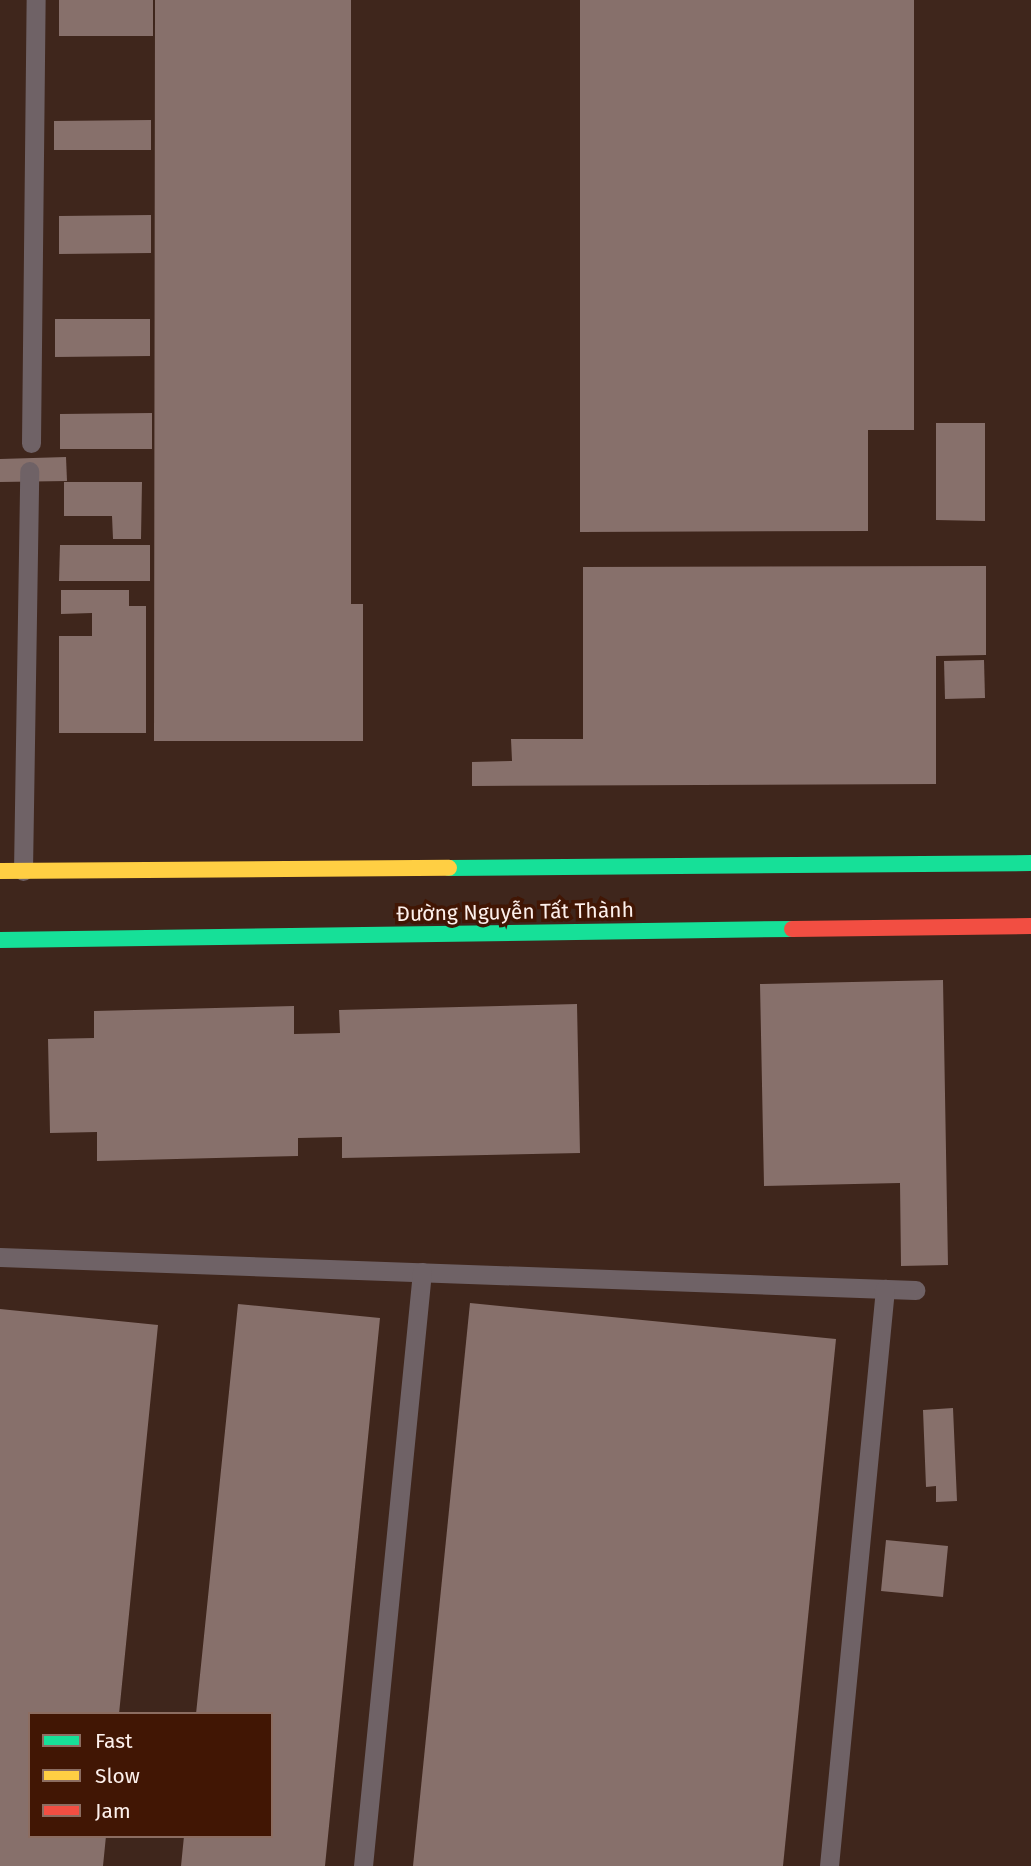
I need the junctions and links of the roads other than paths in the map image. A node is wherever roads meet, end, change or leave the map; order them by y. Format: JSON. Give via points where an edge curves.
{"nodes":[{"id":1,"x":36,"y":0,"type":"edge"},
{"id":2,"x":31,"y":443,"type":"dead end"},
{"id":3,"x":29,"y":471,"type":"dead end"},
{"id":4,"x":1031,"y":863,"type":"edge"},
{"id":5,"x":0,"y":871,"type":"edge"},
{"id":6,"x":23,"y":871,"type":"junction"},
{"id":7,"x":1031,"y":926,"type":"edge"},
{"id":8,"x":0,"y":940,"type":"edge"},
{"id":9,"x":0,"y":1257,"type":"edge"},
{"id":10,"x":422,"y":1272,"type":"junction"},
{"id":11,"x":885,"y":1289,"type":"junction"},
{"id":12,"x":915,"y":1290,"type":"dead end"},
{"id":13,"x":363,"y":1866,"type":"edge"},
{"id":14,"x":829,"y":1866,"type":"edge"}],
"edges":[{"from":1,"to":2,"type":"lane"},
{"from":3,"to":6,"type":"lane"},
{"from":4,"to":6,"type":"main road","name":"Đường Nguyễn Tất Thành"},
{"from":5,"to":6,"type":"main road","name":"Đường Nguyễn Tất Thành"},
{"from":7,"to":8,"type":"main road","name":"Đường Nguyễn Tất Thành"},
{"from":9,"to":10,"type":"lane"},
{"from":10,"to":11,"type":"lane"},
{"from":10,"to":13,"type":"lane"},
{"from":11,"to":12,"type":"lane"},
{"from":11,"to":14,"type":"lane"}]}
